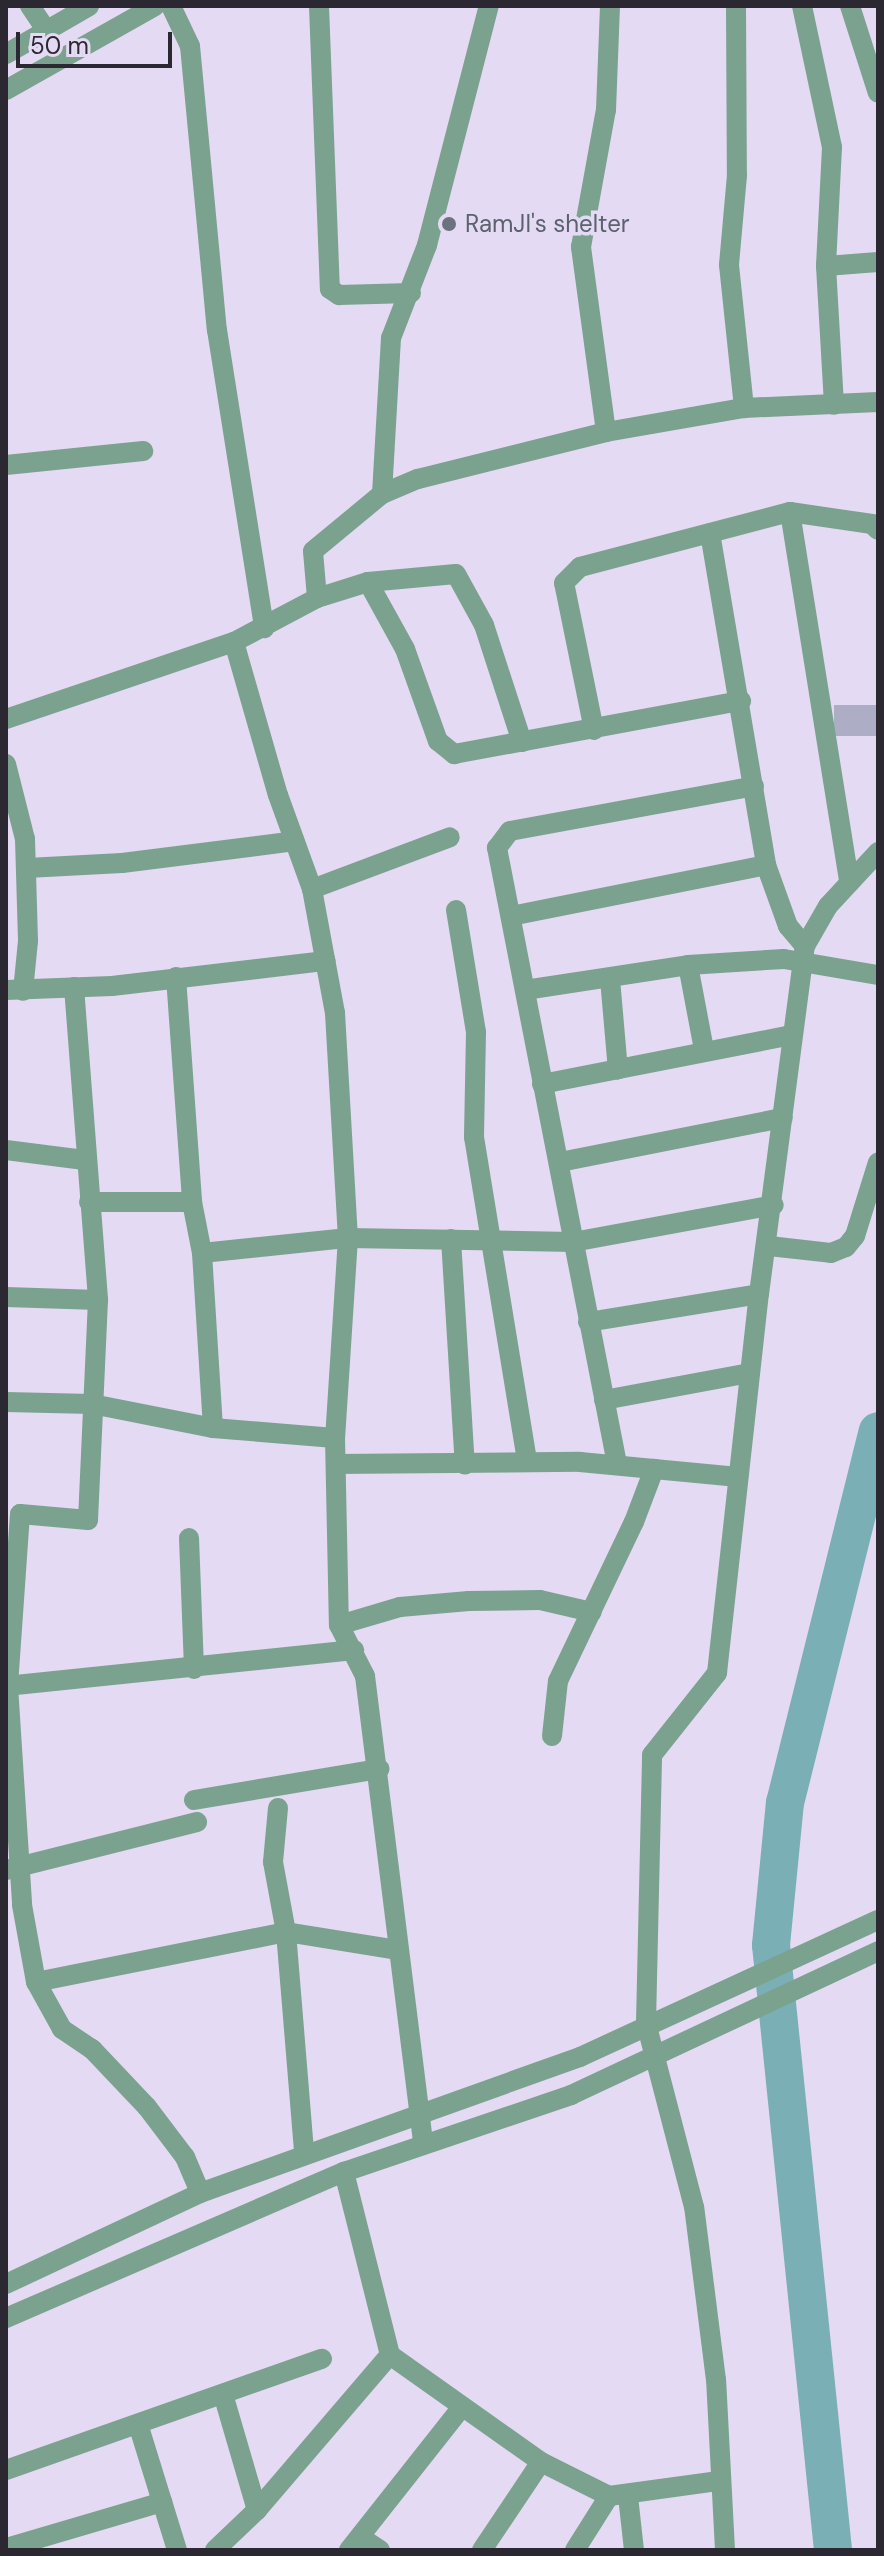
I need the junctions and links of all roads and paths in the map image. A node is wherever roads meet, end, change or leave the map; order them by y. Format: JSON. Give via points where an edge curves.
{"nodes":[{"id":1,"x":30,"y":6,"type":"edge"},
{"id":2,"x":89,"y":6,"type":"edge"},
{"id":3,"x":155,"y":6,"type":"edge"},
{"id":4,"x":171,"y":6,"type":"edge"},
{"id":5,"x":319,"y":6,"type":"edge"},
{"id":6,"x":489,"y":6,"type":"edge"},
{"id":7,"x":610,"y":6,"type":"edge"},
{"id":8,"x":736,"y":6,"type":"edge"},
{"id":9,"x":802,"y":6,"type":"edge"},
{"id":10,"x":850,"y":6,"type":"edge"},
{"id":11,"x":47,"y":31,"type":"junction"},
{"id":12,"x":6,"y":54,"type":"edge"},
{"id":13,"x":6,"y":90,"type":"edge"},
{"id":14,"x":878,"y":93,"type":"edge"},
{"id":15,"x":878,"y":262,"type":"edge"},
{"id":16,"x":826,"y":266,"type":"junction"},
{"id":17,"x":411,"y":293,"type":"junction"},
{"id":18,"x":878,"y":402,"type":"edge"},
{"id":19,"x":834,"y":405,"type":"junction"},
{"id":20,"x":744,"y":408,"type":"junction"},
{"id":21,"x":606,"y":432,"type":"junction"},
{"id":22,"x":143,"y":451,"type":"dead end"},
{"id":23,"x":6,"y":465,"type":"edge"},
{"id":24,"x":382,"y":494,"type":"junction"},
{"id":25,"x":790,"y":512,"type":"junction"},
{"id":26,"x":878,"y":530,"type":"edge"},
{"id":27,"x":710,"y":533,"type":"junction"},
{"id":28,"x":368,"y":582,"type":"junction"},
{"id":29,"x":317,"y":598,"type":"junction"},
{"id":30,"x":264,"y":628,"type":"junction"},
{"id":31,"x":234,"y":642,"type":"junction"},
{"id":32,"x":741,"y":701,"type":"junction"},
{"id":33,"x":6,"y":719,"type":"edge"},
{"id":34,"x":594,"y":730,"type":"junction"},
{"id":35,"x":522,"y":742,"type":"junction"},
{"id":36,"x":6,"y":764,"type":"edge"},
{"id":37,"x":754,"y":786,"type":"junction"},
{"id":38,"x":450,"y":837,"type":"dead end"},
{"id":39,"x":295,"y":841,"type":"junction"},
{"id":40,"x":878,"y":852,"type":"edge"},
{"id":41,"x":766,"y":865,"type":"junction"},
{"id":42,"x":27,"y":868,"type":"junction"},
{"id":43,"x":849,"y":882,"type":"junction"},
{"id":44,"x":312,"y":889,"type":"junction"},
{"id":45,"x":456,"y":910,"type":"dead end"},
{"id":46,"x":511,"y":916,"type":"junction"},
{"id":47,"x":804,"y":953,"type":"junction"},
{"id":48,"x":326,"y":961,"type":"junction"},
{"id":49,"x":688,"y":965,"type":"junction"},
{"id":50,"x":878,"y":975,"type":"edge"},
{"id":51,"x":176,"y":977,"type":"junction"},
{"id":52,"x":610,"y":979,"type":"junction"},
{"id":53,"x":74,"y":987,"type":"junction"},
{"id":54,"x":15,"y":990,"type":"edge"},
{"id":55,"x":525,"y":990,"type":"junction"},
{"id":56,"x":792,"y":1035,"type":"junction"},
{"id":57,"x":704,"y":1050,"type":"junction"},
{"id":58,"x":618,"y":1070,"type":"junction"},
{"id":59,"x":542,"y":1084,"type":"junction"},
{"id":60,"x":783,"y":1118,"type":"junction"},
{"id":61,"x":6,"y":1150,"type":"edge"},
{"id":62,"x":84,"y":1160,"type":"junction"},
{"id":63,"x":560,"y":1162,"type":"junction"},
{"id":64,"x":878,"y":1162,"type":"edge"},
{"id":65,"x":89,"y":1202,"type":"junction"},
{"id":66,"x":192,"y":1202,"type":"junction"},
{"id":67,"x":774,"y":1205,"type":"junction"},
{"id":68,"x":348,"y":1238,"type":"junction"},
{"id":69,"x":487,"y":1238,"type":"junction"},
{"id":70,"x":451,"y":1239,"type":"junction"},
{"id":71,"x":573,"y":1242,"type":"junction"},
{"id":72,"x":769,"y":1246,"type":"junction"},
{"id":73,"x":202,"y":1253,"type":"junction"},
{"id":74,"x":759,"y":1294,"type":"junction"},
{"id":75,"x":6,"y":1297,"type":"edge"},
{"id":76,"x":98,"y":1300,"type":"junction"},
{"id":77,"x":588,"y":1322,"type":"junction"},
{"id":78,"x":750,"y":1373,"type":"junction"},
{"id":79,"x":604,"y":1400,"type":"junction"},
{"id":80,"x":6,"y":1402,"type":"edge"},
{"id":81,"x":92,"y":1404,"type":"junction"},
{"id":82,"x":213,"y":1428,"type":"junction"},
{"id":83,"x":335,"y":1438,"type":"junction"},
{"id":84,"x":527,"y":1462,"type":"junction"},
{"id":85,"x":336,"y":1464,"type":"junction"},
{"id":86,"x":617,"y":1464,"type":"junction"},
{"id":87,"x":465,"y":1465,"type":"junction"},
{"id":88,"x":654,"y":1469,"type":"junction"},
{"id":89,"x":738,"y":1477,"type":"junction"},
{"id":90,"x":189,"y":1538,"type":"dead end"},
{"id":91,"x":592,"y":1612,"type":"junction"},
{"id":92,"x":339,"y":1625,"type":"junction"},
{"id":93,"x":354,"y":1650,"type":"junction"},
{"id":94,"x":194,"y":1669,"type":"junction"},
{"id":95,"x":7,"y":1686,"type":"edge"},
{"id":96,"x":552,"y":1736,"type":"dead end"},
{"id":97,"x":379,"y":1769,"type":"junction"},
{"id":98,"x":194,"y":1800,"type":"dead end"},
{"id":99,"x":278,"y":1808,"type":"dead end"},
{"id":100,"x":197,"y":1822,"type":"dead end"},
{"id":101,"x":13,"y":1868,"type":"edge"},
{"id":102,"x":878,"y":1920,"type":"edge"},
{"id":103,"x":286,"y":1932,"type":"junction"},
{"id":104,"x":399,"y":1950,"type":"junction"},
{"id":105,"x":878,"y":1951,"type":"edge"},
{"id":106,"x":36,"y":1982,"type":"junction"},
{"id":107,"x":646,"y":2023,"type":"junction"},
{"id":108,"x":655,"y":2058,"type":"junction"},
{"id":109,"x":421,"y":2118,"type":"junction"},
{"id":110,"x":423,"y":2143,"type":"junction"},
{"id":111,"x":304,"y":2153,"type":"junction"},
{"id":112,"x":344,"y":2172,"type":"junction"},
{"id":113,"x":200,"y":2193,"type":"junction"},
{"id":114,"x":6,"y":2284,"type":"edge"},
{"id":115,"x":6,"y":2318,"type":"edge"},
{"id":116,"x":390,"y":2355,"type":"junction"},
{"id":117,"x":322,"y":2359,"type":"dead end"},
{"id":118,"x":223,"y":2394,"type":"junction"},
{"id":119,"x":462,"y":2407,"type":"junction"},
{"id":120,"x":138,"y":2424,"type":"junction"},
{"id":121,"x":541,"y":2462,"type":"junction"},
{"id":122,"x":6,"y":2470,"type":"edge"},
{"id":123,"x":719,"y":2481,"type":"junction"},
{"id":124,"x":618,"y":2496,"type":"junction"},
{"id":125,"x":162,"y":2502,"type":"junction"},
{"id":126,"x":257,"y":2510,"type":"junction"},
{"id":127,"x":354,"y":2544,"type":"edge"},
{"id":128,"x":6,"y":2548,"type":"edge"},
{"id":129,"x":177,"y":2550,"type":"edge"},
{"id":130,"x":215,"y":2550,"type":"edge"},
{"id":131,"x":380,"y":2550,"type":"edge"},
{"id":132,"x":482,"y":2550,"type":"edge"},
{"id":133,"x":575,"y":2550,"type":"edge"},
{"id":134,"x":634,"y":2550,"type":"edge"},
{"id":135,"x":725,"y":2550,"type":"edge"}],
"edges":[{"from":1,"to":11,"type":"street"},
{"from":2,"to":11,"type":"street"},
{"from":3,"to":13,"type":"street"},
{"from":4,"to":30,"type":"street","via":[[190,46],[217,330]]},
{"from":5,"to":17,"type":"street","via":[[330,289],[339,295]]},
{"from":6,"to":17,"type":"street"},
{"from":7,"to":21,"type":"street","via":[[606,110],[581,247]]},
{"from":8,"to":20,"type":"street","via":[[737,175],[730,289]]},
{"from":9,"to":16,"type":"street","via":[[832,147]]},
{"from":10,"to":14,"type":"street"},
{"from":11,"to":12,"type":"street"},
{"from":15,"to":16,"type":"street"},
{"from":16,"to":19,"type":"street"},
{"from":17,"to":24,"type":"street","via":[[391,338]]},
{"from":18,"to":19,"type":"street"},
{"from":19,"to":20,"type":"street"},
{"from":20,"to":21,"type":"street"},
{"from":21,"to":24,"type":"street","via":[[418,479]]},
{"from":22,"to":23,"type":"street"},
{"from":24,"to":29,"type":"street","via":[[313,551]]},
{"from":25,"to":26,"type":"street","via":[[872,524]]},
{"from":25,"to":27,"type":"street"},
{"from":25,"to":43,"type":"street"},
{"from":27,"to":32,"type":"street"},
{"from":27,"to":34,"type":"street","via":[[580,567],[564,583]]},
{"from":28,"to":29,"type":"street"},
{"from":28,"to":35,"type":"street","via":[[405,649],[444,749],[454,754]]},
{"from":28,"to":35,"type":"street","via":[[456,574],[484,625]]},
{"from":29,"to":30,"type":"street"},
{"from":30,"to":31,"type":"street"},
{"from":31,"to":33,"type":"street"},
{"from":31,"to":39,"type":"street"},
{"from":32,"to":34,"type":"street"},
{"from":32,"to":37,"type":"street"},
{"from":34,"to":35,"type":"street"},
{"from":36,"to":42,"type":"street"},
{"from":37,"to":41,"type":"street"},
{"from":37,"to":46,"type":"street","via":[[510,831],[497,848]]},
{"from":38,"to":44,"type":"street"},
{"from":39,"to":42,"type":"street","via":[[122,863]]},
{"from":39,"to":44,"type":"street"},
{"from":40,"to":43,"type":"street"},
{"from":41,"to":46,"type":"street"},
{"from":41,"to":47,"type":"street"},
{"from":42,"to":54,"type":"street"},
{"from":43,"to":47,"type":"street"},
{"from":44,"to":48,"type":"street"},
{"from":45,"to":69,"type":"street","via":[[476,1032],[474,1137]]},
{"from":46,"to":55,"type":"street"},
{"from":47,"to":49,"type":"street"},
{"from":47,"to":50,"type":"street"},
{"from":47,"to":56,"type":"street"},
{"from":48,"to":51,"type":"street"},
{"from":48,"to":68,"type":"street","via":[[335,1013]]},
{"from":49,"to":52,"type":"street"},
{"from":49,"to":57,"type":"street"},
{"from":51,"to":53,"type":"street"},
{"from":51,"to":66,"type":"street"},
{"from":52,"to":55,"type":"street"},
{"from":52,"to":58,"type":"street"},
{"from":53,"to":54,"type":"street"},
{"from":53,"to":62,"type":"street"},
{"from":55,"to":59,"type":"street"},
{"from":56,"to":57,"type":"street"},
{"from":56,"to":60,"type":"street"},
{"from":57,"to":58,"type":"street"},
{"from":58,"to":59,"type":"street"},
{"from":59,"to":63,"type":"street"},
{"from":60,"to":63,"type":"street"},
{"from":60,"to":67,"type":"street"},
{"from":61,"to":62,"type":"street"},
{"from":62,"to":65,"type":"street"},
{"from":63,"to":71,"type":"street"},
{"from":64,"to":72,"type":"street","via":[[855,1236],[846,1247],[831,1253]]},
{"from":65,"to":66,"type":"street"},
{"from":65,"to":76,"type":"street"},
{"from":66,"to":73,"type":"street"},
{"from":67,"to":71,"type":"street"},
{"from":67,"to":72,"type":"street"},
{"from":68,"to":70,"type":"street"},
{"from":68,"to":73,"type":"street"},
{"from":68,"to":83,"type":"street"},
{"from":69,"to":70,"type":"street"},
{"from":69,"to":71,"type":"street"},
{"from":69,"to":84,"type":"street"},
{"from":70,"to":87,"type":"street"},
{"from":71,"to":77,"type":"street"},
{"from":72,"to":74,"type":"street"},
{"from":73,"to":82,"type":"street"},
{"from":74,"to":77,"type":"street"},
{"from":74,"to":78,"type":"street"},
{"from":75,"to":76,"type":"street"},
{"from":76,"to":81,"type":"street"},
{"from":77,"to":79,"type":"street"},
{"from":78,"to":79,"type":"street"},
{"from":78,"to":89,"type":"street"},
{"from":79,"to":86,"type":"street"},
{"from":80,"to":81,"type":"street"},
{"from":81,"to":82,"type":"street"},
{"from":81,"to":95,"type":"street","via":[[88,1520],[20,1514]]},
{"from":82,"to":83,"type":"street"},
{"from":83,"to":85,"type":"street"},
{"from":84,"to":86,"type":"street"},
{"from":84,"to":87,"type":"street"},
{"from":85,"to":87,"type":"street"},
{"from":85,"to":92,"type":"street"},
{"from":86,"to":88,"type":"street"},
{"from":88,"to":89,"type":"street"},
{"from":88,"to":91,"type":"street"},
{"from":89,"to":107,"type":"street","via":[[717,1673],[652,1755]]},
{"from":90,"to":94,"type":"street"},
{"from":91,"to":92,"type":"street","via":[[540,1600],[469,1601],[400,1607]]},
{"from":91,"to":96,"type":"street","via":[[558,1681]]},
{"from":92,"to":93,"type":"street"},
{"from":93,"to":94,"type":"street"},
{"from":93,"to":97,"type":"street","via":[[365,1676]]},
{"from":94,"to":95,"type":"street"},
{"from":95,"to":101,"type":"street"},
{"from":97,"to":98,"type":"street"},
{"from":97,"to":104,"type":"street"},
{"from":99,"to":103,"type":"street","via":[[273,1862]]},
{"from":100,"to":101,"type":"street"},
{"from":101,"to":106,"type":"street"},
{"from":102,"to":107,"type":"street"},
{"from":103,"to":104,"type":"street"},
{"from":103,"to":106,"type":"street"},
{"from":103,"to":111,"type":"street"},
{"from":104,"to":109,"type":"street"},
{"from":105,"to":108,"type":"street"},
{"from":106,"to":113,"type":"street","via":[[62,2029],[92,2049],[147,2107],[185,2157]]},
{"from":107,"to":108,"type":"street"},
{"from":107,"to":109,"type":"street","via":[[580,2057]]},
{"from":108,"to":110,"type":"street","via":[[571,2095]]},
{"from":108,"to":123,"type":"street","via":[[694,2207],[716,2380]]},
{"from":109,"to":110,"type":"street"},
{"from":109,"to":111,"type":"street"},
{"from":110,"to":112,"type":"street"},
{"from":111,"to":113,"type":"street"},
{"from":112,"to":115,"type":"street"},
{"from":112,"to":116,"type":"street"},
{"from":113,"to":114,"type":"street"},
{"from":116,"to":119,"type":"street"},
{"from":116,"to":126,"type":"street"},
{"from":117,"to":118,"type":"street"},
{"from":118,"to":120,"type":"street"},
{"from":118,"to":126,"type":"street"},
{"from":119,"to":121,"type":"street"},
{"from":119,"to":127,"type":"street"},
{"from":120,"to":122,"type":"street"},
{"from":120,"to":125,"type":"street"},
{"from":121,"to":124,"type":"street"},
{"from":121,"to":132,"type":"street"},
{"from":123,"to":124,"type":"street"},
{"from":123,"to":135,"type":"street"},
{"from":124,"to":133,"type":"street"},
{"from":124,"to":134,"type":"street"},
{"from":125,"to":128,"type":"street"},
{"from":125,"to":129,"type":"street"},
{"from":126,"to":130,"type":"street"},
{"from":127,"to":131,"type":"street"}]}
